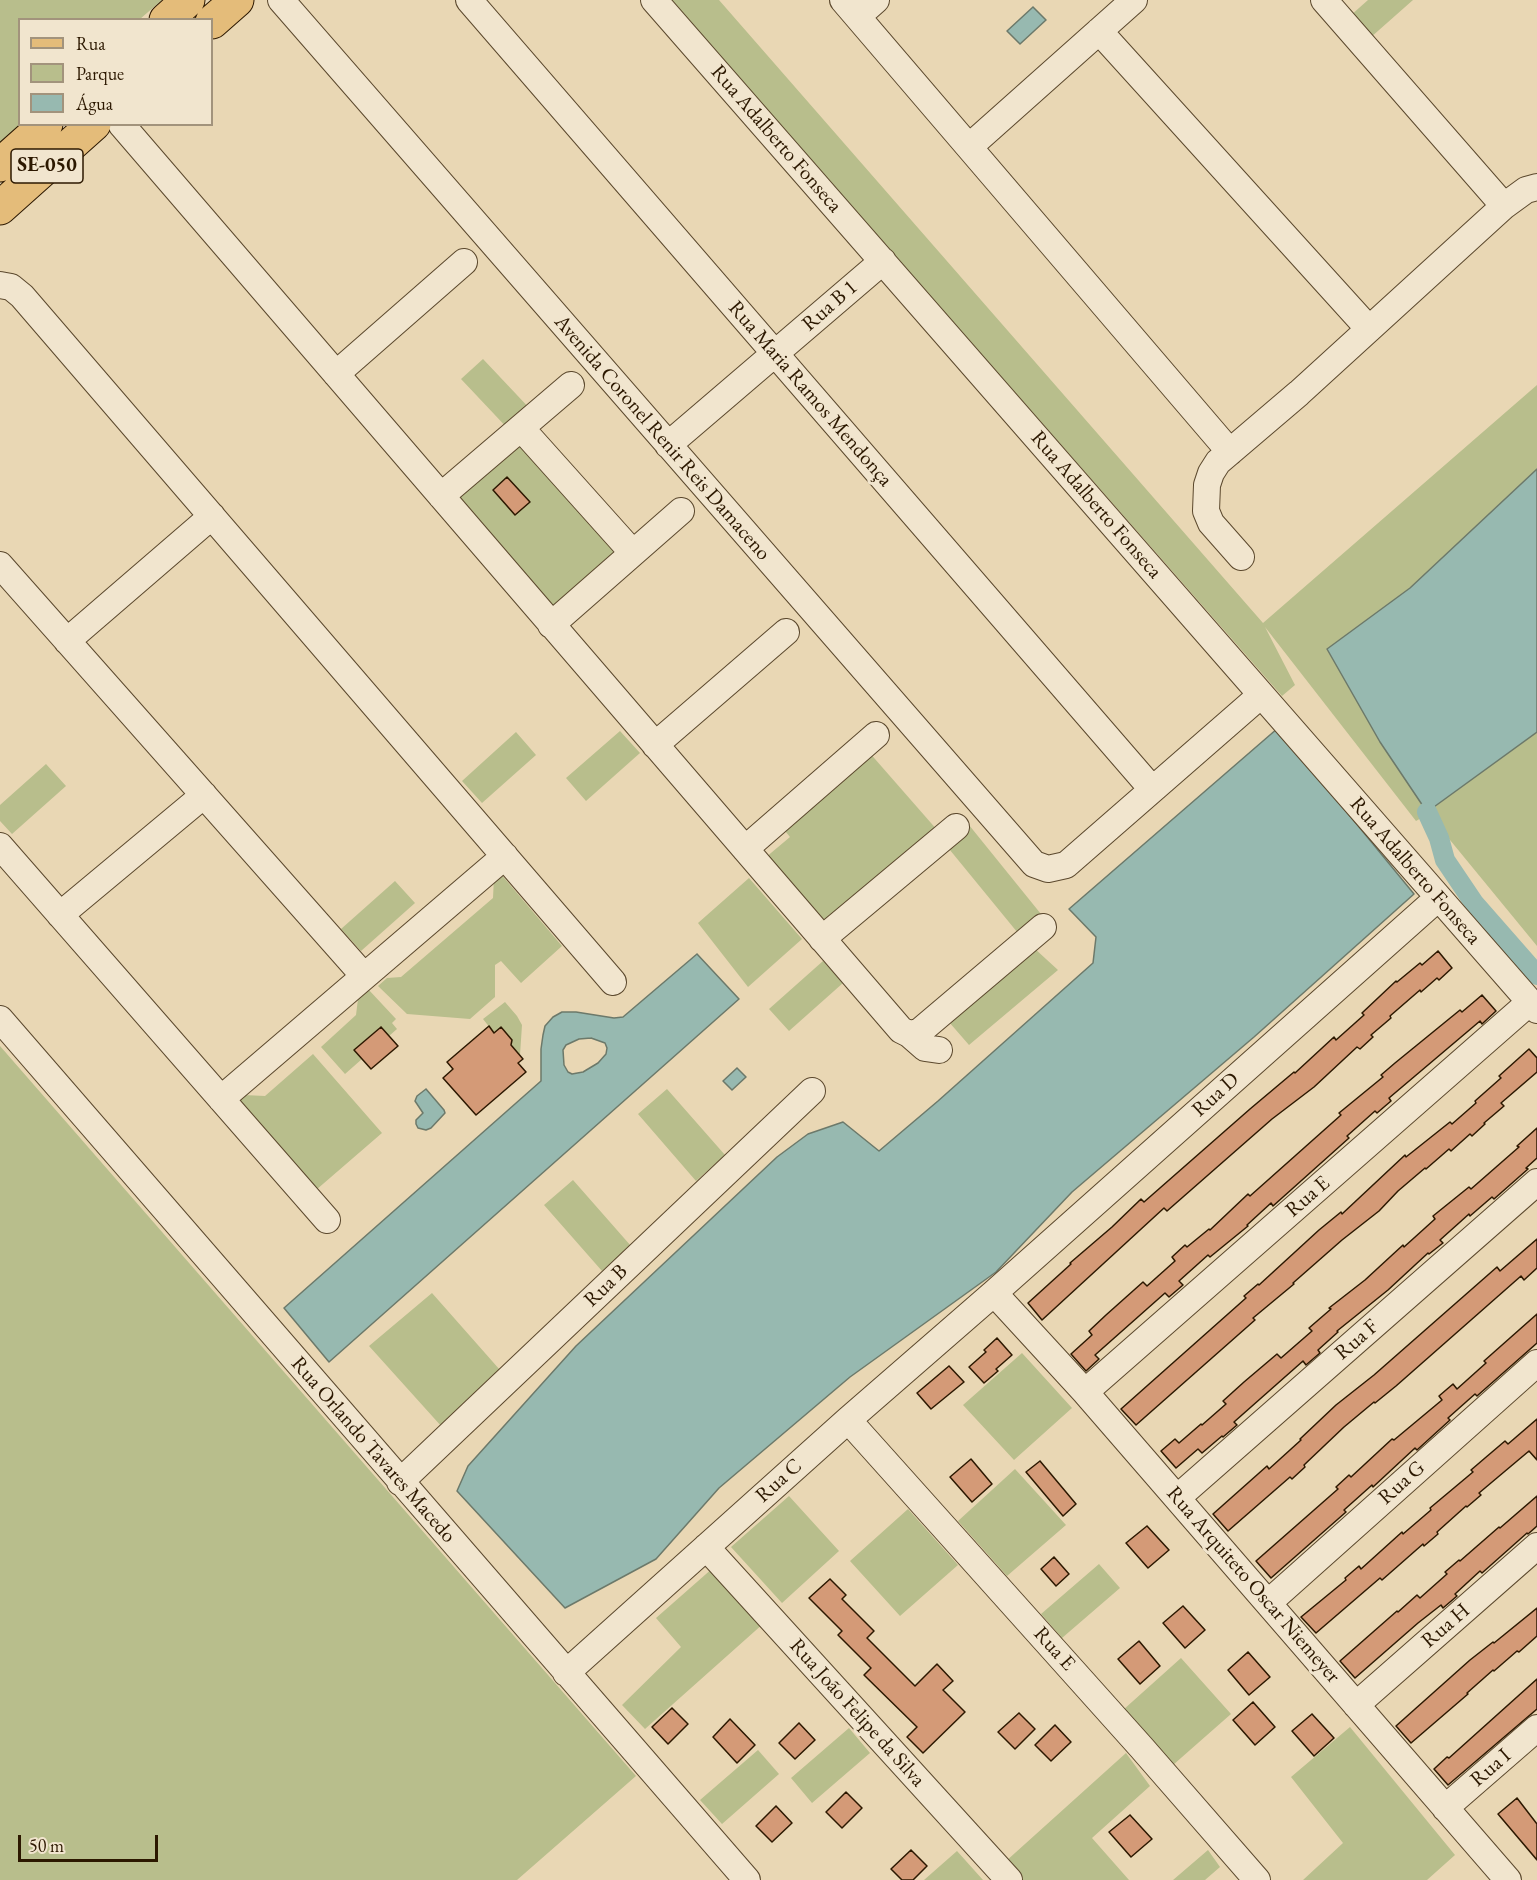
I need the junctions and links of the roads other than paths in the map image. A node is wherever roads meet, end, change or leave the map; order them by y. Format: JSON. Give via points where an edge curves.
{"nodes":[{"id":1,"x":188,"y":0,"type":"edge"},
{"id":2,"x":237,"y":0,"type":"edge"},
{"id":3,"x":469,"y":0,"type":"edge"},
{"id":4,"x":654,"y":0,"type":"edge"},
{"id":5,"x":1134,"y":0,"type":"edge"},
{"id":6,"x":1324,"y":0,"type":"edge"},
{"id":7,"x":282,"y":1,"type":"edge"},
{"id":8,"x":859,"y":5,"type":"edge"},
{"id":9,"x":168,"y":18,"type":"edge"},
{"id":10,"x":213,"y":21,"type":"edge"},
{"id":11,"x":1099,"y":31,"type":"junction"},
{"id":12,"x":44,"y":126,"type":"edge"},
{"id":13,"x":92,"y":126,"type":"edge"},
{"id":14,"x":123,"y":126,"type":"edge"},
{"id":15,"x":969,"y":147,"type":"junction"},
{"id":16,"x":0,"y":165,"type":"edge"},
{"id":17,"x":1537,"y":187,"type":"edge"},
{"id":18,"x":1504,"y":206,"type":"junction"},
{"id":19,"x":2,"y":212,"type":"edge"},
{"id":20,"x":883,"y":261,"type":"junction"},
{"id":21,"x":464,"y":262,"type":"dead end"},
{"id":22,"x":0,"y":285,"type":"edge"},
{"id":23,"x":1369,"y":329,"type":"junction"},
{"id":24,"x":775,"y":353,"type":"junction"},
{"id":25,"x":336,"y":374,"type":"junction"},
{"id":26,"x":571,"y":386,"type":"dead end"},
{"id":27,"x":521,"y":428,"type":"junction"},
{"id":28,"x":668,"y":445,"type":"junction"},
{"id":29,"x":1230,"y":452,"type":"junction"},
{"id":30,"x":441,"y":496,"type":"junction"},
{"id":31,"x":681,"y":512,"type":"dead end"},
{"id":32,"x":212,"y":516,"type":"junction"},
{"id":33,"x":633,"y":553,"type":"junction"},
{"id":34,"x":1241,"y":557,"type":"dead end"},
{"id":35,"x":0,"y":565,"type":"edge"},
{"id":36,"x":551,"y":625,"type":"junction"},
{"id":37,"x":786,"y":632,"type":"dead end"},
{"id":38,"x":67,"y":641,"type":"junction"},
{"id":39,"x":1261,"y":695,"type":"junction"},
{"id":40,"x":876,"y":735,"type":"dead end"},
{"id":41,"x":655,"y":745,"type":"junction"},
{"id":42,"x":1152,"y":789,"type":"junction"},
{"id":43,"x":204,"y":795,"type":"junction"},
{"id":44,"x":956,"y":827,"type":"dead end"},
{"id":45,"x":0,"y":846,"type":"edge"},
{"id":46,"x":745,"y":849,"type":"junction"},
{"id":47,"x":505,"y":856,"type":"junction"},
{"id":48,"x":1438,"y":897,"type":"junction"},
{"id":49,"x":60,"y":915,"type":"junction"},
{"id":50,"x":1043,"y":927,"type":"dead end"},
{"id":51,"x":822,"y":939,"type":"junction"},
{"id":52,"x":364,"y":976,"type":"junction"},
{"id":53,"x":613,"y":982,"type":"dead end"},
{"id":54,"x":1534,"y":1006,"type":"edge"},
{"id":55,"x":0,"y":1019,"type":"edge"},
{"id":56,"x":909,"y":1034,"type":"junction"},
{"id":57,"x":939,"y":1050,"type":"dead end"},
{"id":58,"x":812,"y":1091,"type":"dead end"},
{"id":59,"x":221,"y":1099,"type":"junction"},
{"id":60,"x":1537,"y":1182,"type":"edge"},
{"id":61,"x":327,"y":1220,"type":"dead end"},
{"id":62,"x":994,"y":1293,"type":"junction"},
{"id":63,"x":1537,"y":1363,"type":"edge"},
{"id":64,"x":1085,"y":1392,"type":"junction"},
{"id":65,"x":848,"y":1420,"type":"junction"},
{"id":66,"x":400,"y":1482,"type":"junction"},
{"id":67,"x":1177,"y":1498,"type":"junction"},
{"id":68,"x":1537,"y":1546,"type":"edge"},
{"id":69,"x":706,"y":1547,"type":"junction"},
{"id":70,"x":1268,"y":1603,"type":"junction"},
{"id":71,"x":566,"y":1672,"type":"junction"},
{"id":72,"x":1356,"y":1705,"type":"junction"},
{"id":73,"x":1537,"y":1728,"type":"edge"},
{"id":74,"x":1445,"y":1808,"type":"junction"},
{"id":75,"x":747,"y":1880,"type":"edge"},
{"id":76,"x":1009,"y":1880,"type":"edge"},
{"id":77,"x":1257,"y":1880,"type":"edge"},
{"id":78,"x":1508,"y":1880,"type":"edge"}],
"edges":[{"from":1,"to":9,"type":"main road"},
{"from":2,"to":10,"type":"main road"},
{"from":3,"to":24,"type":"street","name":"Rua Maria Ramos Mendonça"},
{"from":4,"to":20,"type":"street","name":"Rua Adalberto Fonseca"},
{"from":5,"to":11,"type":"street"},
{"from":6,"to":18,"type":"street"},
{"from":7,"to":28,"type":"street","name":"Avenida Coronel Renir Reis Damaceno"},
{"from":8,"to":15,"type":"street"},
{"from":11,"to":15,"type":"street"},
{"from":11,"to":23,"type":"street"},
{"from":12,"to":16,"type":"main road","number":"SE-050"},
{"from":13,"to":19,"type":"main road","number":"SE-050"},
{"from":14,"to":25,"type":"street"},
{"from":15,"to":29,"type":"street"},
{"from":17,"to":18,"type":"street"},
{"from":18,"to":23,"type":"street"},
{"from":20,"to":24,"type":"street","name":"Rua B 1"},
{"from":20,"to":39,"type":"street","name":"Rua Adalberto Fonseca"},
{"from":21,"to":25,"type":"street"},
{"from":22,"to":32,"type":"street","via":[[22,296]]},
{"from":23,"to":29,"type":"street"},
{"from":24,"to":28,"type":"street","name":"Rua B 1"},
{"from":24,"to":42,"type":"street","name":"Rua Maria Ramos Mendonça"},
{"from":25,"to":30,"type":"street"},
{"from":26,"to":27,"type":"street"},
{"from":27,"to":30,"type":"street"},
{"from":27,"to":33,"type":"street"},
{"from":28,"to":42,"type":"street","name":"Avenida Coronel Renir Reis Damaceno","via":[[1034,864],[1048,869],[1066,866]]},
{"from":29,"to":34,"type":"street","via":[[1211,472],[1206,511],[1211,523]]},
{"from":30,"to":36,"type":"street"},
{"from":31,"to":33,"type":"street"},
{"from":32,"to":38,"type":"street"},
{"from":32,"to":47,"type":"street"},
{"from":33,"to":36,"type":"street"},
{"from":35,"to":38,"type":"street"},
{"from":36,"to":41,"type":"street"},
{"from":37,"to":41,"type":"street"},
{"from":38,"to":43,"type":"street"},
{"from":39,"to":42,"type":"street"},
{"from":39,"to":48,"type":"street","name":"Rua Adalberto Fonseca"},
{"from":40,"to":46,"type":"street"},
{"from":41,"to":46,"type":"street"},
{"from":43,"to":49,"type":"street"},
{"from":43,"to":52,"type":"street"},
{"from":44,"to":51,"type":"street"},
{"from":45,"to":49,"type":"street"},
{"from":46,"to":51,"type":"street"},
{"from":47,"to":52,"type":"street"},
{"from":47,"to":53,"type":"street"},
{"from":48,"to":54,"type":"street","name":"Rua Adalberto Fonseca"},
{"from":48,"to":62,"type":"street","name":"Rua D"},
{"from":49,"to":59,"type":"street"},
{"from":50,"to":56,"type":"street","via":[[926,1027]]},
{"from":51,"to":56,"type":"street","via":[[901,1030]]},
{"from":52,"to":59,"type":"street"},
{"from":54,"to":64,"type":"street","name":"Rua E"},
{"from":55,"to":66,"type":"street","name":"Rua Orlando Tavares Macedo"},
{"from":56,"to":57,"type":"street","via":[[925,1048]]},
{"from":58,"to":66,"type":"street","name":"Rua B"},
{"from":59,"to":61,"type":"street"},
{"from":60,"to":67,"type":"street","name":"Rua F"},
{"from":62,"to":64,"type":"street","name":"Rua Arquiteto Oscar Niemeyer"},
{"from":62,"to":65,"type":"street","name":"Rua C"},
{"from":63,"to":70,"type":"street","name":"Rua G"},
{"from":64,"to":67,"type":"street","name":"Rua Arquiteto Oscar Niemeyer"},
{"from":65,"to":69,"type":"street","name":"Rua C"},
{"from":65,"to":77,"type":"street","name":"Rua E"},
{"from":66,"to":71,"type":"street","name":"Rua Orlando Tavares Macedo"},
{"from":67,"to":70,"type":"street","name":"Rua Arquiteto Oscar Niemeyer"},
{"from":68,"to":72,"type":"street","name":"Rua H"},
{"from":69,"to":71,"type":"street","name":"Rua C"},
{"from":69,"to":76,"type":"street","name":"Rua João Felipe da Silva"},
{"from":70,"to":72,"type":"street","name":"Rua Arquiteto Oscar Niemeyer"},
{"from":71,"to":75,"type":"street","name":"Rua Orlando Tavares Macedo"},
{"from":72,"to":74,"type":"street","name":"Rua Arquiteto Oscar Niemeyer"},
{"from":73,"to":74,"type":"street","name":"Rua I"},
{"from":74,"to":78,"type":"street","name":"Rua Arquiteto Oscar Niemeyer"}]}
